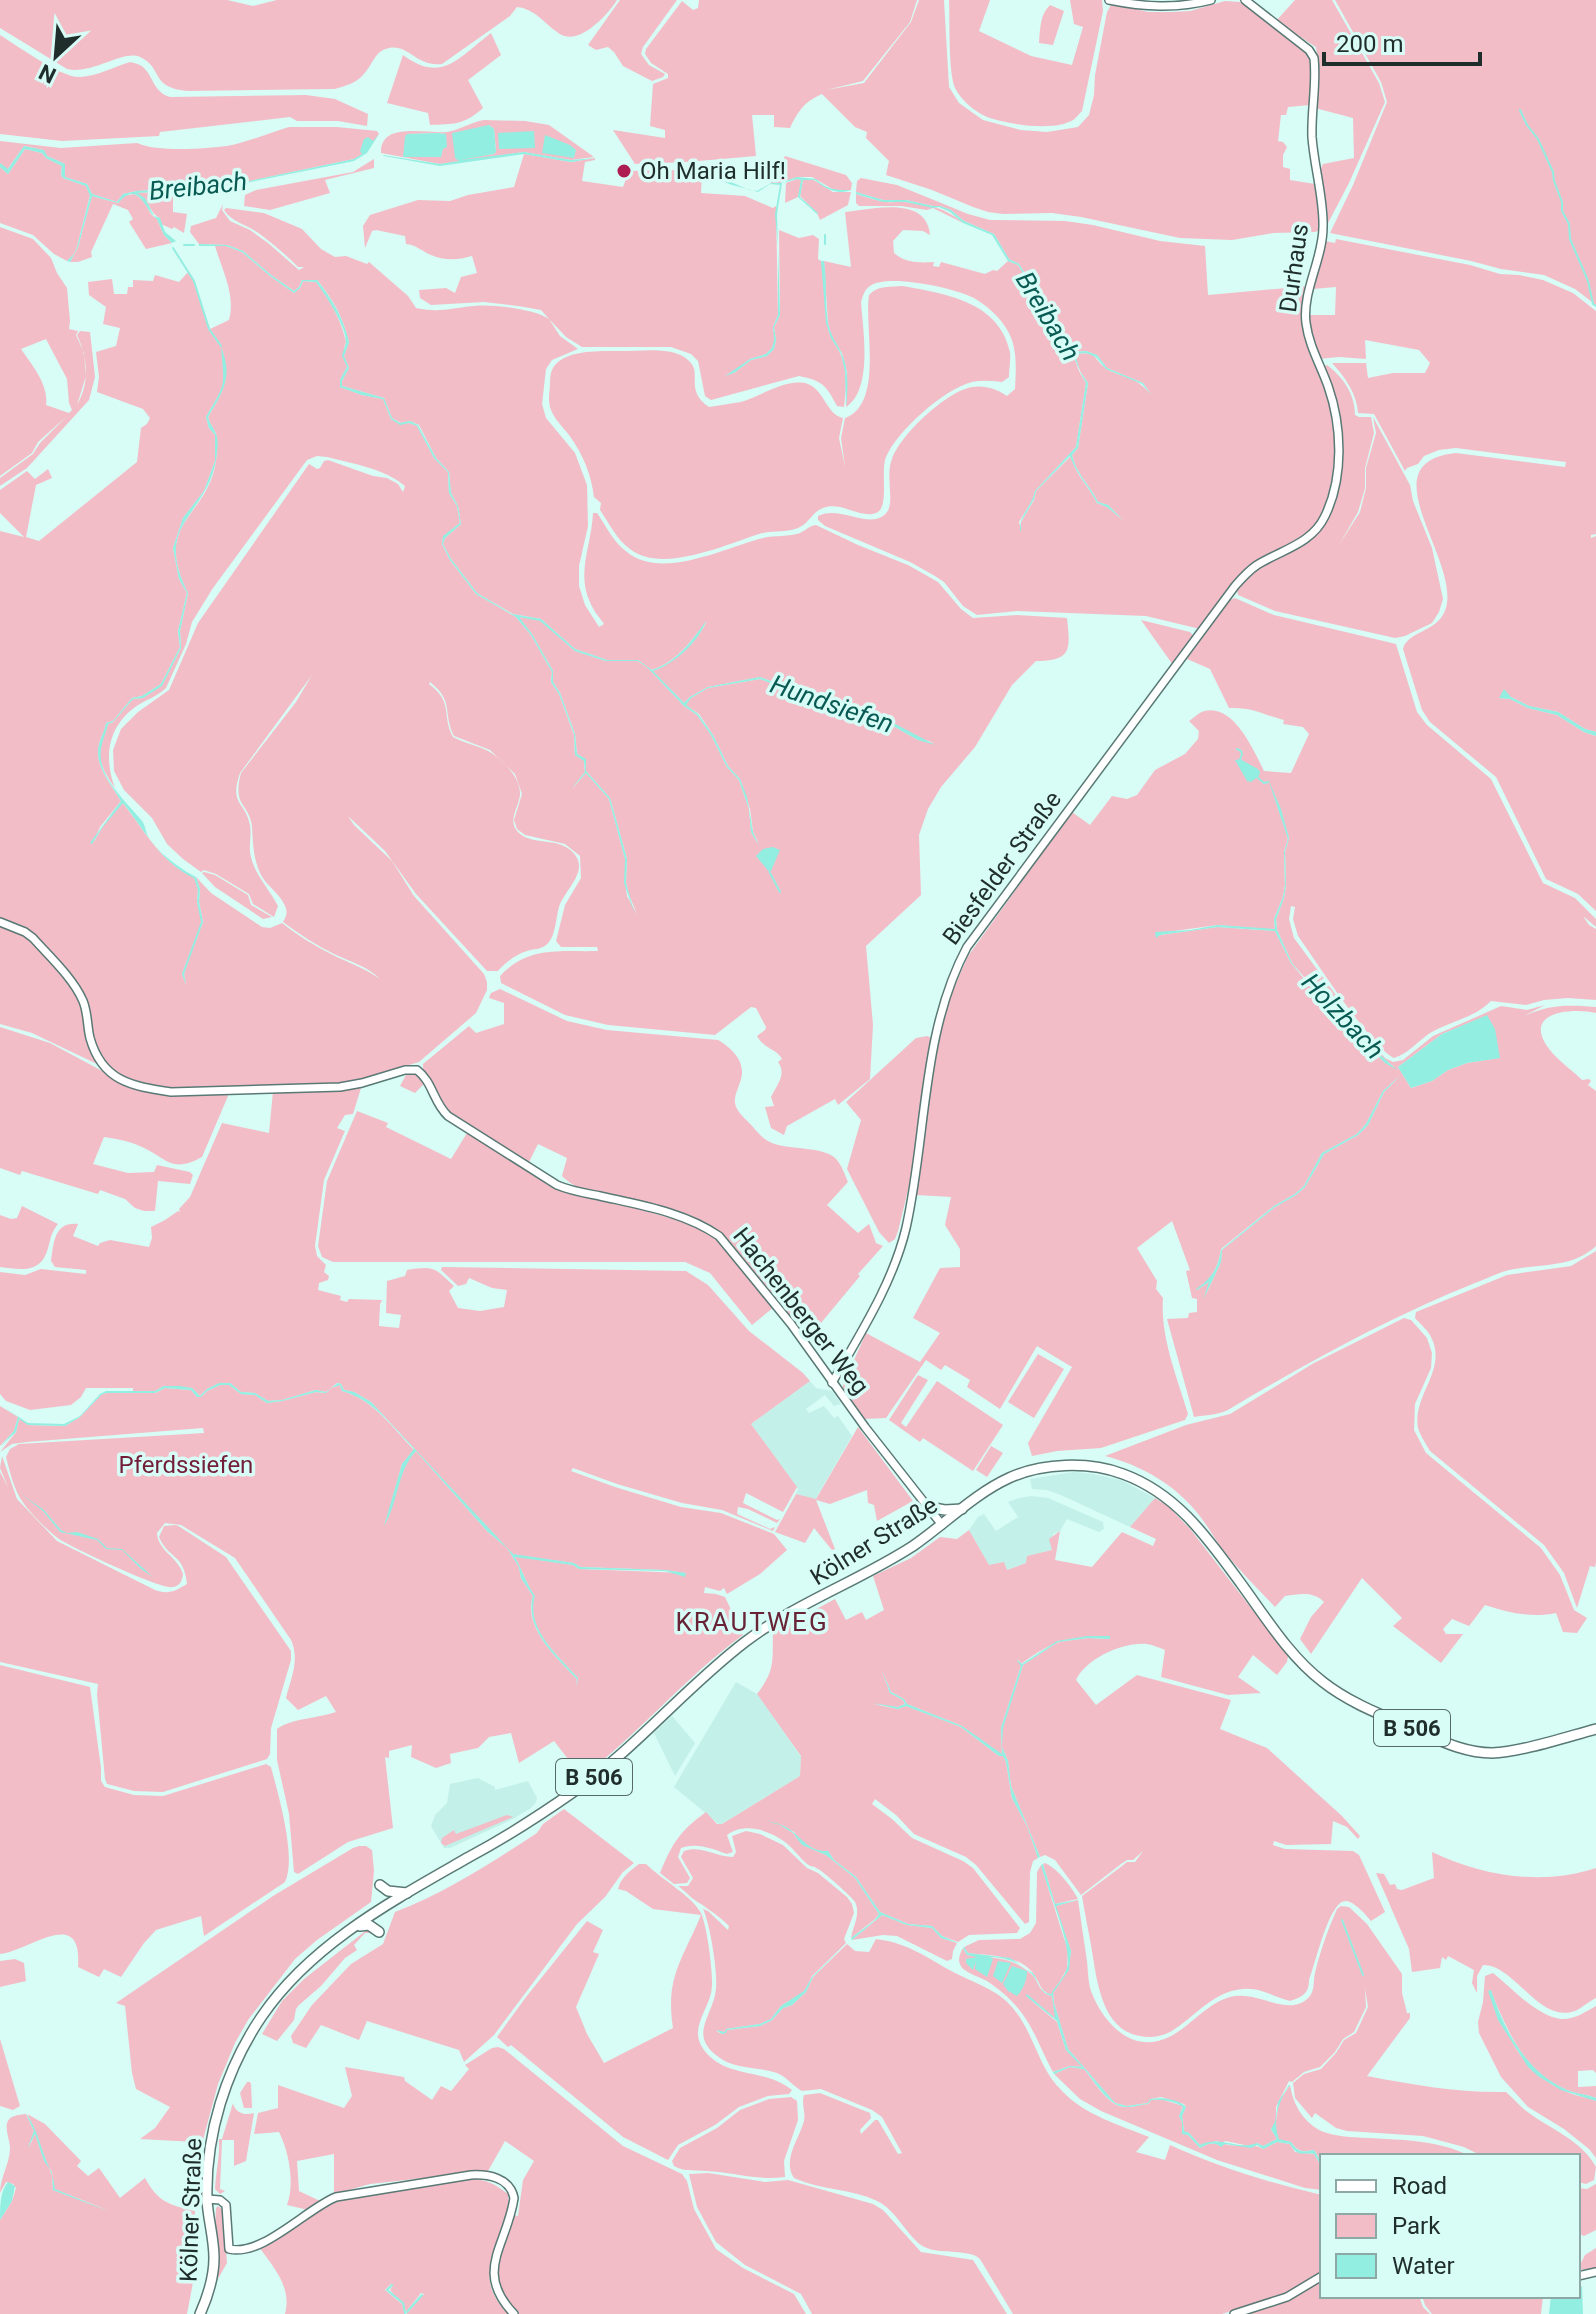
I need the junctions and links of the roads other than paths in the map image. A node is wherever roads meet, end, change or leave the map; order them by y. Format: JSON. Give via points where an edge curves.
{"nodes":[{"id":1,"x":1109,"y":0,"type":"edge"},
{"id":2,"x":1211,"y":0,"type":"edge"},
{"id":3,"x":1245,"y":0,"type":"edge"},
{"id":4,"x":1305,"y":539,"type":"joint"},
{"id":5,"x":0,"y":922,"type":"edge"},
{"id":6,"x":832,"y":1383,"type":"junction"},
{"id":7,"x":928,"y":1507,"type":"junction"},
{"id":8,"x":962,"y":1509,"type":"junction"},
{"id":9,"x":942,"y":1525,"type":"junction"},
{"id":10,"x":1596,"y":1729,"type":"edge"},
{"id":11,"x":380,"y":1885,"type":"dead end"},
{"id":12,"x":407,"y":1893,"type":"junction"},
{"id":13,"x":357,"y":1926,"type":"junction"},
{"id":14,"x":379,"y":1932,"type":"dead end"},
{"id":15,"x":207,"y":2199,"type":"junction"},
{"id":16,"x":1320,"y":2277,"type":"edge"},
{"id":17,"x":200,"y":2314,"type":"edge"},
{"id":18,"x":514,"y":2314,"type":"edge"},
{"id":19,"x":1234,"y":2314,"type":"edge"}],
"edges":[{"from":1,"to":2,"type":"street","via":[[1163,7]]},
{"from":3,"to":4,"type":"street","name":"Durhaus","via":[[1309,50],[1315,66],[1313,139],[1323,225],[1305,309],[1339,438],[1329,506],[1322,523]]},
{"from":4,"to":6,"type":"street","name":"Biesfelder Straße","via":[[1258,564],[1235,586],[967,947],[940,1014],[899,1251]]},
{"from":5,"to":6,"type":"street","name":"Hachenberger Weg","via":[[33,938],[76,990],[97,1056],[116,1078],[171,1092],[340,1087],[417,1070],[448,1116],[557,1185],[655,1209],[719,1236]]},
{"from":6,"to":7,"type":"street","name":"Hachenberger Weg"},
{"from":7,"to":8,"type":"main road"},
{"from":7,"to":9,"type":"street","name":"Hachenberger Weg"},
{"from":8,"to":9,"type":"main road","name":"Kölner Straße","number":"B 506"},
{"from":8,"to":10,"type":"main road","name":"Kölner Straße","number":"B 506","via":[[1027,1472],[1078,1465],[1125,1474],[1156,1489],[1191,1519],[1301,1662],[1348,1699],[1480,1752]]},
{"from":9,"to":12,"type":"main road","name":"Kölner Straße","number":"B 506","via":[[898,1555],[773,1622],[710,1670],[578,1789]]},
{"from":11,"to":12,"type":"main road"},
{"from":12,"to":13,"type":"main road","name":"Kölner Straße","number":"B 506"},
{"from":13,"to":14,"type":"main road","via":[[369,1925]]},
{"from":13,"to":15,"type":"main road","name":"Kölner Straße","number":"B 506","via":[[315,1956],[281,1991],[244,2046],[218,2113]]},
{"from":15,"to":17,"type":"main road","name":"Kölner Straße","number":"B 506","via":[[214,2259]]},
{"from":15,"to":18,"type":"street","via":[[226,2205],[229,2249],[243,2251],[336,2197],[489,2176],[513,2193],[493,2276],[497,2293]]},
{"from":16,"to":19,"type":"street","via":[[1287,2297]]}]}
